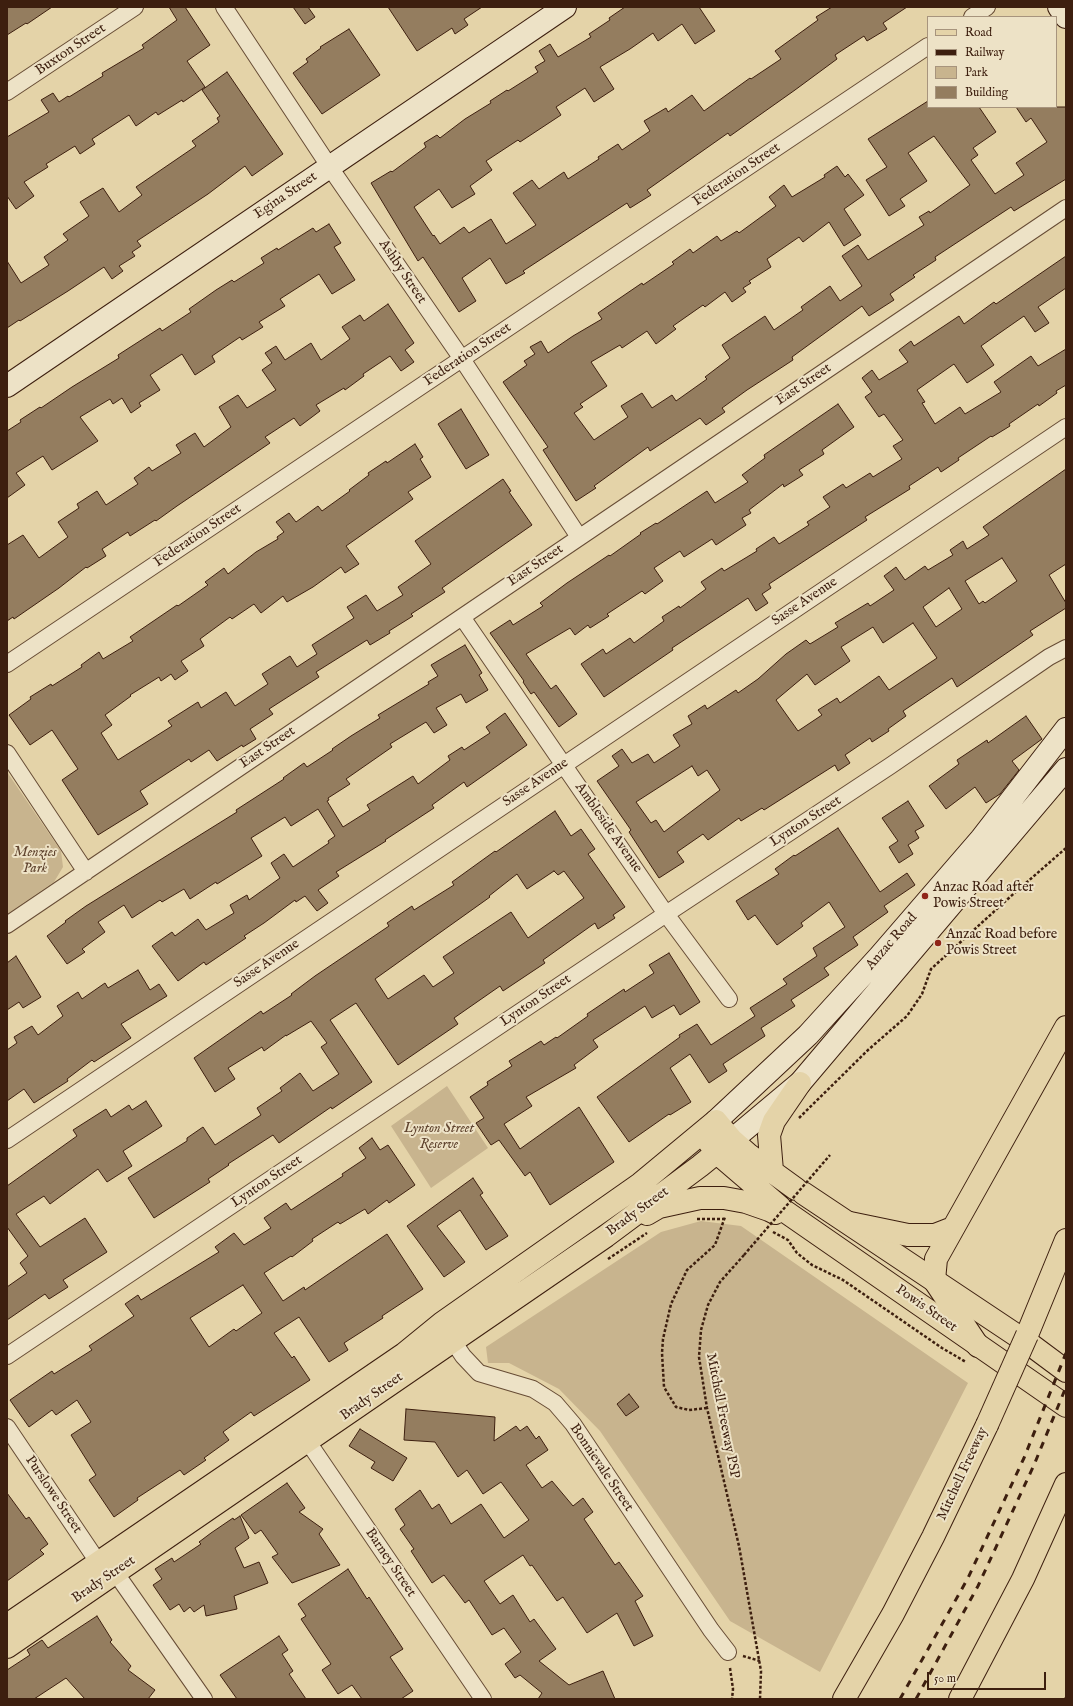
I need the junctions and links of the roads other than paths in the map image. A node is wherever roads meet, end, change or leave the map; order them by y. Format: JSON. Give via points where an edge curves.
{"nodes":[{"id":1,"x":135,"y":7,"type":"edge"},
{"id":2,"x":224,"y":7,"type":"edge"},
{"id":3,"x":565,"y":7,"type":"edge"},
{"id":4,"x":987,"y":7,"type":"edge"},
{"id":5,"x":1059,"y":7,"type":"edge"},
{"id":6,"x":974,"y":16,"type":"edge"},
{"id":7,"x":1066,"y":17,"type":"edge"},
{"id":8,"x":927,"y":47,"type":"edge"},
{"id":9,"x":7,"y":92,"type":"edge"},
{"id":10,"x":329,"y":166,"type":"junction"},
{"id":11,"x":1066,"y":208,"type":"edge"},
{"id":12,"x":462,"y":359,"type":"junction"},
{"id":13,"x":7,"y":386,"type":"edge"},
{"id":14,"x":1066,"y":427,"type":"edge"},
{"id":15,"x":579,"y":537,"type":"junction"},
{"id":16,"x":462,"y":616,"type":"junction"},
{"id":17,"x":1066,"y":648,"type":"edge"},
{"id":18,"x":7,"y":664,"type":"edge"},
{"id":19,"x":1066,"y":729,"type":"edge"},
{"id":20,"x":7,"y":753,"type":"edge"},
{"id":21,"x":564,"y":764,"type":"junction"},
{"id":22,"x":1066,"y":769,"type":"edge"},
{"id":23,"x":86,"y":872,"type":"junction"},
{"id":24,"x":666,"y":914,"type":"junction"},
{"id":25,"x":7,"y":925,"type":"edge"},
{"id":26,"x":729,"y":999,"type":"dead end"},
{"id":27,"x":1066,"y":1027,"type":"edge"},
{"id":28,"x":800,"y":1082,"type":"junction"},
{"id":29,"x":709,"y":1127,"type":"junction"},
{"id":30,"x":7,"y":1140,"type":"edge"},
{"id":31,"x":724,"y":1146,"type":"junction"},
{"id":32,"x":772,"y":1171,"type":"junction"},
{"id":33,"x":779,"y":1216,"type":"junction"},
{"id":34,"x":850,"y":1223,"type":"junction"},
{"id":35,"x":621,"y":1225,"type":"junction"},
{"id":36,"x":953,"y":1228,"type":"junction"},
{"id":37,"x":1066,"y":1240,"type":"edge"},
{"id":38,"x":934,"y":1280,"type":"junction"},
{"id":39,"x":447,"y":1332,"type":"junction"},
{"id":40,"x":975,"y":1355,"type":"junction"},
{"id":41,"x":7,"y":1356,"type":"edge"},
{"id":42,"x":1066,"y":1371,"type":"edge"},
{"id":43,"x":1066,"y":1406,"type":"edge"},
{"id":44,"x":7,"y":1427,"type":"edge"},
{"id":45,"x":302,"y":1434,"type":"junction"},
{"id":46,"x":1066,"y":1484,"type":"edge"},
{"id":47,"x":107,"y":1567,"type":"junction"},
{"id":48,"x":7,"y":1625,"type":"edge"},
{"id":49,"x":7,"y":1647,"type":"edge"},
{"id":50,"x":728,"y":1652,"type":"road end"},
{"id":51,"x":204,"y":1699,"type":"edge"},
{"id":52,"x":483,"y":1699,"type":"edge"},
{"id":53,"x":844,"y":1699,"type":"edge"},
{"id":54,"x":960,"y":1699,"type":"edge"}],
"edges":[{"from":1,"to":9,"type":"street","name":"Buxton Street"},
{"from":2,"to":10,"type":"street","name":"Ashby Street"},
{"from":3,"to":10,"type":"main road","name":"Egina Street"},
{"from":4,"to":6,"type":"street"},
{"from":5,"to":7,"type":"main road"},
{"from":8,"to":12,"type":"street","name":"Federation Street"},
{"from":10,"to":12,"type":"street","name":"Ashby Street"},
{"from":10,"to":13,"type":"main road","name":"Egina Street"},
{"from":11,"to":15,"type":"street","name":"East Street"},
{"from":12,"to":15,"type":"street","name":"Ashby Street"},
{"from":12,"to":18,"type":"street","name":"Federation Street"},
{"from":14,"to":21,"type":"street","name":"Sasse Avenue"},
{"from":15,"to":16,"type":"street","name":"East Street"},
{"from":16,"to":21,"type":"street","name":"Ambleside Avenue"},
{"from":16,"to":23,"type":"street","name":"East Street"},
{"from":17,"to":24,"type":"street","name":"Lynton Street"},
{"from":19,"to":29,"type":"main road","name":"Anzac Road","via":[[981,839],[879,957],[808,1035]]},
{"from":20,"to":23,"type":"street"},
{"from":21,"to":24,"type":"street","name":"Ambleside Avenue"},
{"from":21,"to":30,"type":"street","name":"Sasse Avenue"},
{"from":22,"to":28,"type":"main road","name":"Anzac Road"},
{"from":23,"to":25,"type":"street","name":"East Street"},
{"from":24,"to":26,"type":"street","name":"Ambleside Avenue"},
{"from":24,"to":41,"type":"street","name":"Lynton Street"},
{"from":27,"to":36,"type":"main road"},
{"from":28,"to":31,"type":"main road","name":"Anzac Road"},
{"from":28,"to":32,"type":"main road","via":[[774,1121],[770,1135]]},
{"from":29,"to":31,"type":"main road","name":"Powis Street"},
{"from":29,"to":39,"type":"main road","name":"Brady Street","via":[[640,1184]]},
{"from":31,"to":32,"type":"main road","name":"Powis Street","via":[[748,1155]]},
{"from":31,"to":33,"type":"main road","name":"Powis Street"},
{"from":31,"to":35,"type":"main road","name":"Brady Street"},
{"from":32,"to":34,"type":"main road","name":"Powis Street"},
{"from":33,"to":35,"type":"main road","via":[[746,1202],[724,1208],[700,1198],[659,1207],[627,1225]]},
{"from":33,"to":40,"type":"main road","name":"Powis Street","via":[[808,1228]]},
{"from":34,"to":36,"type":"main road","via":[[908,1234],[935,1235]]},
{"from":34,"to":38,"type":"main road","name":"Powis Street"},
{"from":35,"to":39,"type":"main road","name":"Brady Street"},
{"from":36,"to":38,"type":"main road","via":[[936,1259]]},
{"from":37,"to":53,"type":"main road","name":"Mitchell Freeway","bridge":true,"via":[[986,1425],[926,1551]]},
{"from":38,"to":40,"type":"main road"},
{"from":38,"to":42,"type":"main road","name":"Powis Street"},
{"from":39,"to":45,"type":"main road","name":"Brady Street"},
{"from":39,"to":50,"type":"street","name":"Bonnievale Street","via":[[463,1356],[479,1373],[533,1388],[555,1403],[573,1424]]},
{"from":40,"to":43,"type":"main road","name":"Powis Street"},
{"from":44,"to":47,"type":"street","name":"Purslowe Street"},
{"from":45,"to":47,"type":"main road","name":"Brady Street"},
{"from":45,"to":52,"type":"street","name":"Barney Street"},
{"from":46,"to":54,"type":"main road","via":[[1023,1579]]},
{"from":47,"to":48,"type":"main road","name":"Brady Street"},
{"from":47,"to":49,"type":"main road","name":"Brady Street"},
{"from":47,"to":51,"type":"street","name":"Purslowe Street"}]}
